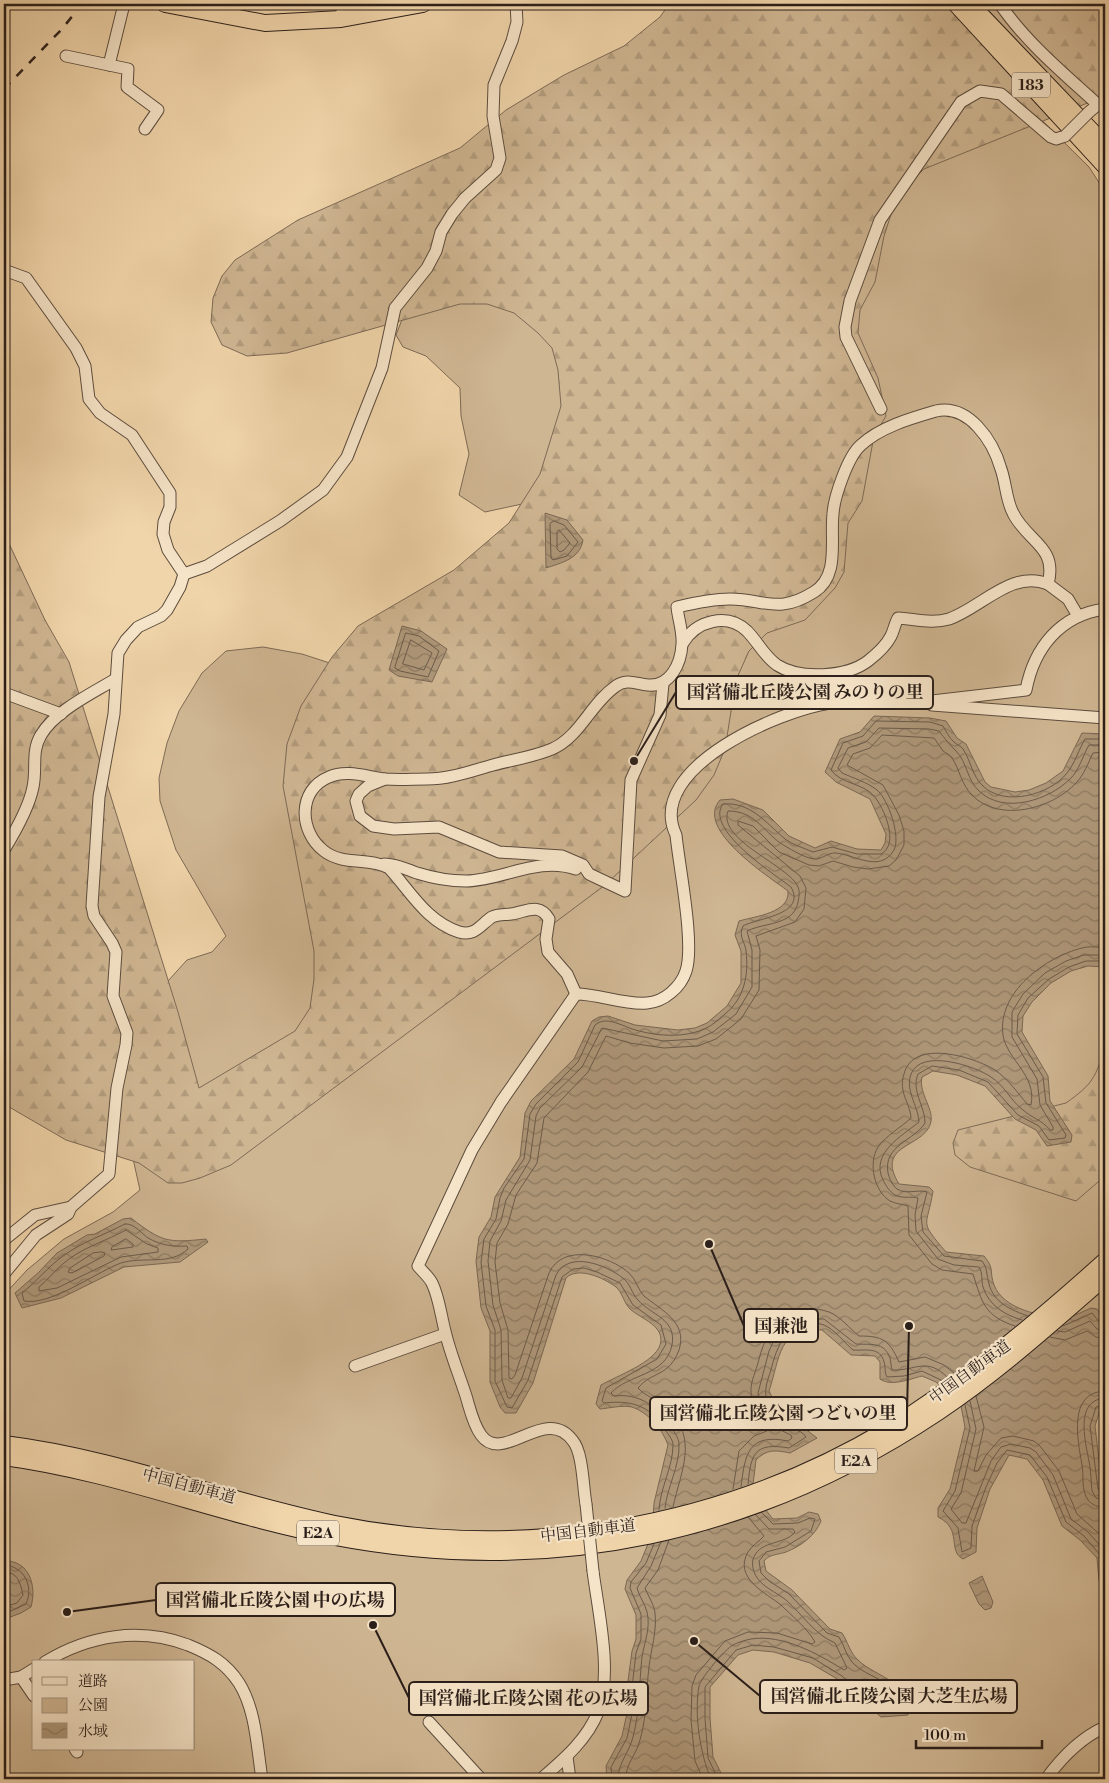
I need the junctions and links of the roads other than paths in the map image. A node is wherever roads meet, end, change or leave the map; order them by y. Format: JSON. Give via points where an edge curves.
{"nodes":[{"id":1,"x":124,"y":4,"type":"edge"},
{"id":2,"x":165,"y":4,"type":"edge"},
{"id":3,"x":392,"y":4,"type":"edge"},
{"id":4,"x":423,"y":4,"type":"edge"},
{"id":5,"x":516,"y":4,"type":"edge"},
{"id":6,"x":956,"y":4,"type":"edge"},
{"id":7,"x":971,"y":4,"type":"edge"},
{"id":8,"x":1000,"y":4,"type":"edge"},
{"id":9,"x":342,"y":12,"type":"edge"},
{"id":10,"x":66,"y":56,"type":"dead end"},
{"id":11,"x":109,"y":65,"type":"junction"},
{"id":12,"x":145,"y":129,"type":"dead end"},
{"id":13,"x":1105,"y":145,"type":"edge"},
{"id":14,"x":1105,"y":166,"type":"edge"},
{"id":15,"x":4,"y":270,"type":"edge"},
{"id":16,"x":881,"y":409,"type":"dead end"},
{"id":17,"x":184,"y":574,"type":"junction"},
{"id":18,"x":1048,"y":584,"type":"junction"},
{"id":19,"x":1105,"y":609,"type":"edge"},
{"id":20,"x":1078,"y":616,"type":"junction"},
{"id":21,"x":682,"y":643,"type":"junction"},
{"id":22,"x":114,"y":680,"type":"junction"},
{"id":23,"x":663,"y":684,"type":"junction"},
{"id":24,"x":4,"y":693,"type":"edge"},
{"id":25,"x":925,"y":701,"type":"junction"},
{"id":26,"x":61,"y":714,"type":"junction"},
{"id":27,"x":1105,"y":718,"type":"edge"},
{"id":28,"x":385,"y":778,"type":"junction"},
{"id":29,"x":4,"y":850,"type":"edge"},
{"id":30,"x":382,"y":864,"type":"junction"},
{"id":31,"x":589,"y":874,"type":"junction"},
{"id":32,"x":576,"y":994,"type":"junction"},
{"id":33,"x":71,"y":1208,"type":"junction"},
{"id":34,"x":4,"y":1240,"type":"edge"},
{"id":35,"x":1105,"y":1261,"type":"edge"},
{"id":36,"x":4,"y":1274,"type":"edge"},
{"id":37,"x":1105,"y":1277,"type":"edge"},
{"id":38,"x":1051,"y":1316,"type":"junction"},
{"id":39,"x":445,"y":1334,"type":"junction"},
{"id":40,"x":355,"y":1366,"type":"dead end"},
{"id":41,"x":4,"y":1444,"type":"edge"},
{"id":42,"x":4,"y":1457,"type":"edge"},
{"id":43,"x":639,"y":1532,"type":"junction"},
{"id":44,"x":49,"y":1660,"type":"edge"},
{"id":45,"x":32,"y":1670,"type":"edge"},
{"id":46,"x":20,"y":1677,"type":"junction"},
{"id":47,"x":4,"y":1680,"type":"edge"},
{"id":48,"x":32,"y":1693,"type":"edge"},
{"id":49,"x":429,"y":1722,"type":"dead end"},
{"id":50,"x":1105,"y":1728,"type":"edge"},
{"id":51,"x":567,"y":1757,"type":"junction"},
{"id":52,"x":262,"y":1779,"type":"edge"},
{"id":53,"x":481,"y":1779,"type":"edge"},
{"id":54,"x":541,"y":1779,"type":"edge"},
{"id":55,"x":570,"y":1779,"type":"edge"},
{"id":56,"x":1046,"y":1779,"type":"edge"}],
"edges":[{"from":1,"to":11,"type":"street"},
{"from":2,"to":9,"type":"highway","via":[[265,23]]},
{"from":3,"to":9,"type":"highway"},
{"from":4,"to":9,"type":"highway"},
{"from":5,"to":17,"type":"street","via":[[517,22],[494,85],[494,116],[500,158],[496,170],[452,214],[440,232],[436,251],[427,268],[395,308],[382,368],[347,457],[333,479],[316,496],[245,545],[207,566]]},
{"from":6,"to":14,"type":"highway","number":"183"},
{"from":7,"to":13,"type":"highway","number":"183"},
{"from":8,"to":16,"type":"street","bridge":true,"via":[[1042,52],[1095,102],[1094,107],[1065,136],[1056,139],[1001,94],[987,90],[974,93],[955,109],[883,213],[850,302],[844,327],[846,337]]},
{"from":10,"to":11,"type":"street"},
{"from":11,"to":12,"type":"street","via":[[128,69],[127,87],[158,110]]},
{"from":15,"to":17,"type":"street","via":[[26,278],[76,348],[85,366],[90,399],[100,413],[132,435],[170,493],[163,534],[168,550]]},
{"from":17,"to":22,"type":"street","via":[[168,610],[138,627],[121,646]]},
{"from":18,"to":20,"type":"street","via":[[1068,599]]},
{"from":18,"to":21,"type":"street","via":[[1033,580],[1018,582],[941,621],[898,618],[887,643],[875,655],[862,664],[836,672],[799,674],[786,670],[765,655],[749,633],[728,621],[704,624],[691,631]]},
{"from":18,"to":21,"type":"street","via":[[1048,556],[1013,515],[997,457],[982,432],[968,417],[945,409],[881,432],[855,451],[835,502],[832,560],[821,586],[809,595],[781,605],[728,599],[677,607]]},
{"from":19,"to":20,"type":"street"},
{"from":20,"to":25,"type":"street","via":[[1044,644],[1032,666],[1026,690]]},
{"from":21,"to":23,"type":"street","via":[[675,670]]},
{"from":22,"to":26,"type":"street"},
{"from":22,"to":33,"type":"street","via":[[115,701],[100,788],[91,891],[94,916],[116,952],[113,996],[125,1024],[126,1045],[117,1088],[109,1174]]},
{"from":23,"to":28,"type":"street","via":[[627,681],[615,686],[570,737],[543,752],[461,775],[429,779]]},
{"from":23,"to":31,"type":"street","via":[[662,708],[631,780],[625,890]]},
{"from":24,"to":26,"type":"street"},
{"from":25,"to":27,"type":"street","via":[[932,706]]},
{"from":25,"to":32,"type":"street","via":[[859,701],[814,706],[768,723],[705,757],[679,787],[673,812],[687,936],[687,965],[682,981],[670,994],[647,1003]]},
{"from":26,"to":29,"type":"street","via":[[42,733],[35,746],[34,786]]},
{"from":28,"to":30,"type":"street","via":[[354,774],[330,776],[312,792],[304,815],[310,837],[329,854],[350,861]]},
{"from":28,"to":31,"type":"street","via":[[368,786],[356,801],[360,816],[377,828],[439,827],[499,852],[562,856],[582,865]]},
{"from":30,"to":31,"type":"street","via":[[442,879],[465,881],[549,864],[561,864]]},
{"from":30,"to":32,"type":"street","via":[[404,884],[421,908],[459,932],[475,931],[496,915],[527,909],[542,912],[549,919],[548,952],[567,974]]},
{"from":32,"to":39,"type":"street","via":[[472,1150],[418,1266],[432,1284]]},
{"from":33,"to":34,"type":"street","via":[[34,1214]]},
{"from":33,"to":36,"type":"street","via":[[68,1214],[36,1235]]},
{"from":35,"to":38,"type":"highway","name":"中国自動車道","number":"E2A"},
{"from":37,"to":38,"type":"highway","name":"中国自動車道","number":"E2A"},
{"from":38,"to":43,"type":"highway","name":"中国自動車道","number":"E2A","via":[[1014,1356],[853,1463],[767,1495],[728,1516]]},
{"from":39,"to":40,"type":"street"},
{"from":39,"to":51,"type":"street","bridge":true,"via":[[482,1436],[489,1441],[509,1443],[542,1428],[555,1429],[574,1442],[578,1452],[604,1689],[598,1712]]},
{"from":41,"to":43,"type":"highway","name":"中国自動車道","number":"E2A","via":[[70,1455],[288,1513],[379,1532],[467,1539]]},
{"from":42,"to":43,"type":"highway","name":"中国自動車道","number":"E2A","via":[[66,1468],[288,1526],[378,1544],[434,1550],[521,1551],[560,1549]]},
{"from":44,"to":52,"type":"street","via":[[86,1642],[116,1635],[165,1637],[209,1654],[226,1666],[240,1684],[249,1704]]},
{"from":45,"to":46,"type":"street"},
{"from":46,"to":47,"type":"street"},
{"from":46,"to":48,"type":"street"},
{"from":49,"to":53,"type":"street"},
{"from":50,"to":56,"type":"street","via":[[1086,1736]]},
{"from":51,"to":54,"type":"street"},
{"from":51,"to":55,"type":"street"}]}
